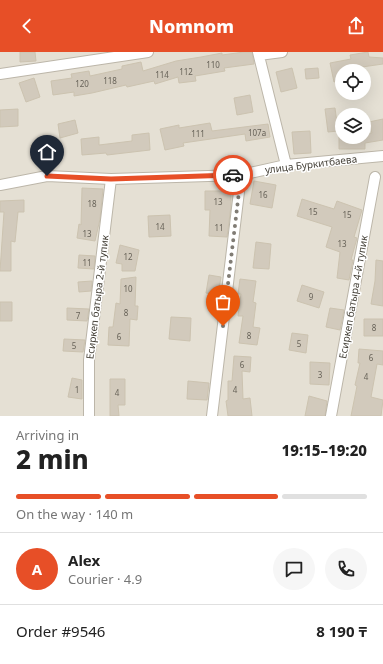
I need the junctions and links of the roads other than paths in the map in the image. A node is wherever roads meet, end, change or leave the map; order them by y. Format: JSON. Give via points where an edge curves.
{"nodes":[{"id":1,"x":148,"y":52,"type":"edge"},
{"id":2,"x":282,"y":52,"type":"edge"},
{"id":3,"x":258,"y":54,"type":"edge"},
{"id":4,"x":0,"y":74,"type":"edge"},
{"id":5,"x":383,"y":156,"type":"edge"},
{"id":6,"x":286,"y":165,"type":"junction"},
{"id":7,"x":241,"y":175,"type":"junction"},
{"id":8,"x":375,"y":177,"type":"dead end"},
{"id":9,"x":111,"y":179,"type":"junction"},
{"id":10,"x":0,"y":185,"type":"edge"},
{"id":11,"x":89,"y":416,"type":"edge"},
{"id":12,"x":212,"y":416,"type":"edge"},
{"id":13,"x":331,"y":416,"type":"edge"}],
"edges":[{"from":1,"to":4,"type":"street"},
{"from":2,"to":3,"type":"street"},
{"from":3,"to":6,"type":"street"},
{"from":5,"to":6,"type":"street","name":"улица Буркитбаева"},
{"from":6,"to":7,"type":"street","name":"улица Буркитбаева"},
{"from":7,"to":9,"type":"street","name":"улица Буркитбаева"},
{"from":7,"to":12,"type":"street"},
{"from":8,"to":13,"type":"street","name":"Есиркеп батыра 4-й тупик"},
{"from":9,"to":10,"type":"street","name":"улица Буркитбаева","via":[[47,176]]},
{"from":9,"to":11,"type":"street","name":"Есиркеп батыра 2-й тупик","via":[[89,360]]}]}
